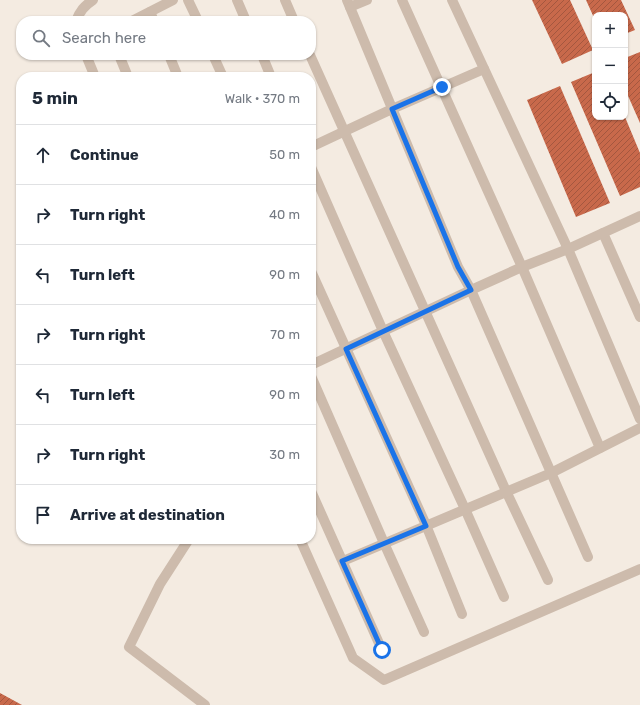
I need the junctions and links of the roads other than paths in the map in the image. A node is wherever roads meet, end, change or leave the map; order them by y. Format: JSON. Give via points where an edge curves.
{"nodes":[{"id":1,"x":93,"y":0,"type":"edge"},
{"id":2,"x":173,"y":0,"type":"edge"},
{"id":3,"x":188,"y":0,"type":"edge"},
{"id":4,"x":237,"y":0,"type":"edge"},
{"id":5,"x":285,"y":0,"type":"edge"},
{"id":6,"x":367,"y":0,"type":"edge"},
{"id":7,"x":402,"y":0,"type":"edge"},
{"id":8,"x":452,"y":0,"type":"edge"},
{"id":9,"x":348,"y":4,"type":"edge"},
{"id":10,"x":78,"y":16,"type":"edge"},
{"id":11,"x":152,"y":16,"type":"edge"},
{"id":12,"x":196,"y":16,"type":"edge"},
{"id":13,"x":244,"y":16,"type":"edge"},
{"id":14,"x":292,"y":16,"type":"edge"},
{"id":15,"x":88,"y":60,"type":"edge"},
{"id":16,"x":121,"y":60,"type":"edge"},
{"id":17,"x":171,"y":60,"type":"edge"},
{"id":18,"x":215,"y":60,"type":"edge"},
{"id":19,"x":264,"y":60,"type":"edge"},
{"id":20,"x":312,"y":60,"type":"edge"},
{"id":21,"x":484,"y":69,"type":"junction"},
{"id":22,"x":92,"y":72,"type":"edge"},
{"id":23,"x":126,"y":72,"type":"edge"},
{"id":24,"x":176,"y":72,"type":"edge"},
{"id":25,"x":221,"y":72,"type":"edge"},
{"id":26,"x":269,"y":72,"type":"edge"},
{"id":27,"x":442,"y":87,"type":"junction"},
{"id":28,"x":392,"y":109,"type":"junction"},
{"id":29,"x":344,"y":131,"type":"junction"},
{"id":30,"x":316,"y":145,"type":"edge"},
{"id":31,"x":316,"y":178,"type":"edge"},
{"id":32,"x":640,"y":216,"type":"edge"},
{"id":33,"x":603,"y":233,"type":"junction"},
{"id":34,"x":568,"y":249,"type":"junction"},
{"id":35,"x":522,"y":267,"type":"junction"},
{"id":36,"x":316,"y":282,"type":"edge"},
{"id":37,"x":471,"y":290,"type":"junction"},
{"id":38,"x":425,"y":311,"type":"junction"},
{"id":39,"x":640,"y":317,"type":"edge"},
{"id":40,"x":383,"y":331,"type":"junction"},
{"id":41,"x":346,"y":349,"type":"junction"},
{"id":42,"x":316,"y":363,"type":"edge"},
{"id":43,"x":316,"y":387,"type":"edge"},
{"id":44,"x":640,"y":420,"type":"edge"},
{"id":45,"x":640,"y":428,"type":"edge"},
{"id":46,"x":600,"y":448,"type":"junction"},
{"id":47,"x":550,"y":473,"type":"junction"},
{"id":48,"x":506,"y":491,"type":"junction"},
{"id":49,"x":316,"y":502,"type":"edge"},
{"id":50,"x":465,"y":509,"type":"junction"},
{"id":51,"x":426,"y":526,"type":"junction"},
{"id":52,"x":384,"y":543,"type":"junction"},
{"id":53,"x":186,"y":544,"type":"edge"},
{"id":54,"x":302,"y":544,"type":"edge"},
{"id":55,"x":588,"y":557,"type":"dead end"},
{"id":56,"x":342,"y":561,"type":"junction"},
{"id":57,"x":640,"y":569,"type":"edge"},
{"id":58,"x":548,"y":580,"type":"dead end"},
{"id":59,"x":504,"y":597,"type":"dead end"},
{"id":60,"x":462,"y":614,"type":"dead end"},
{"id":61,"x":424,"y":632,"type":"dead end"},
{"id":62,"x":382,"y":650,"type":"dead end"},
{"id":63,"x":206,"y":705,"type":"edge"}],
"edges":[{"from":1,"to":10,"type":"lane"},
{"from":2,"to":11,"type":"lane"},
{"from":3,"to":12,"type":"lane"},
{"from":4,"to":13,"type":"lane"},
{"from":5,"to":14,"type":"lane"},
{"from":6,"to":9,"type":"lane"},
{"from":7,"to":27,"type":"lane"},
{"from":8,"to":21,"type":"lane"},
{"from":9,"to":28,"type":"lane"},
{"from":15,"to":22,"type":"lane"},
{"from":16,"to":23,"type":"lane"},
{"from":17,"to":24,"type":"lane"},
{"from":18,"to":25,"type":"lane"},
{"from":19,"to":26,"type":"lane"},
{"from":20,"to":29,"type":"lane"},
{"from":21,"to":27,"type":"lane"},
{"from":21,"to":34,"type":"lane"},
{"from":27,"to":28,"type":"lane"},
{"from":27,"to":35,"type":"lane"},
{"from":28,"to":29,"type":"lane"},
{"from":28,"to":37,"type":"lane","via":[[458,267]]},
{"from":29,"to":30,"type":"lane"},
{"from":29,"to":38,"type":"lane"},
{"from":31,"to":40,"type":"lane"},
{"from":32,"to":33,"type":"lane"},
{"from":33,"to":34,"type":"lane"},
{"from":33,"to":39,"type":"lane"},
{"from":34,"to":35,"type":"lane"},
{"from":34,"to":44,"type":"lane"},
{"from":35,"to":37,"type":"lane"},
{"from":35,"to":46,"type":"lane"},
{"from":36,"to":41,"type":"lane"},
{"from":37,"to":38,"type":"lane"},
{"from":37,"to":47,"type":"lane"},
{"from":38,"to":40,"type":"lane"},
{"from":38,"to":48,"type":"lane"},
{"from":40,"to":41,"type":"lane"},
{"from":40,"to":50,"type":"lane"},
{"from":41,"to":42,"type":"lane"},
{"from":41,"to":51,"type":"lane"},
{"from":43,"to":52,"type":"lane"},
{"from":45,"to":46,"type":"lane"},
{"from":46,"to":47,"type":"lane"},
{"from":47,"to":48,"type":"lane"},
{"from":47,"to":55,"type":"lane"},
{"from":48,"to":50,"type":"lane"},
{"from":48,"to":58,"type":"lane"},
{"from":49,"to":56,"type":"lane"},
{"from":50,"to":51,"type":"lane"},
{"from":50,"to":59,"type":"lane"},
{"from":51,"to":52,"type":"lane"},
{"from":51,"to":60,"type":"lane"},
{"from":52,"to":56,"type":"lane"},
{"from":52,"to":61,"type":"lane"},
{"from":53,"to":63,"type":"lane","via":[[160,584],[129,647]]},
{"from":54,"to":57,"type":"lane","via":[[353,658],[384,680]]},
{"from":56,"to":62,"type":"lane"}]}
